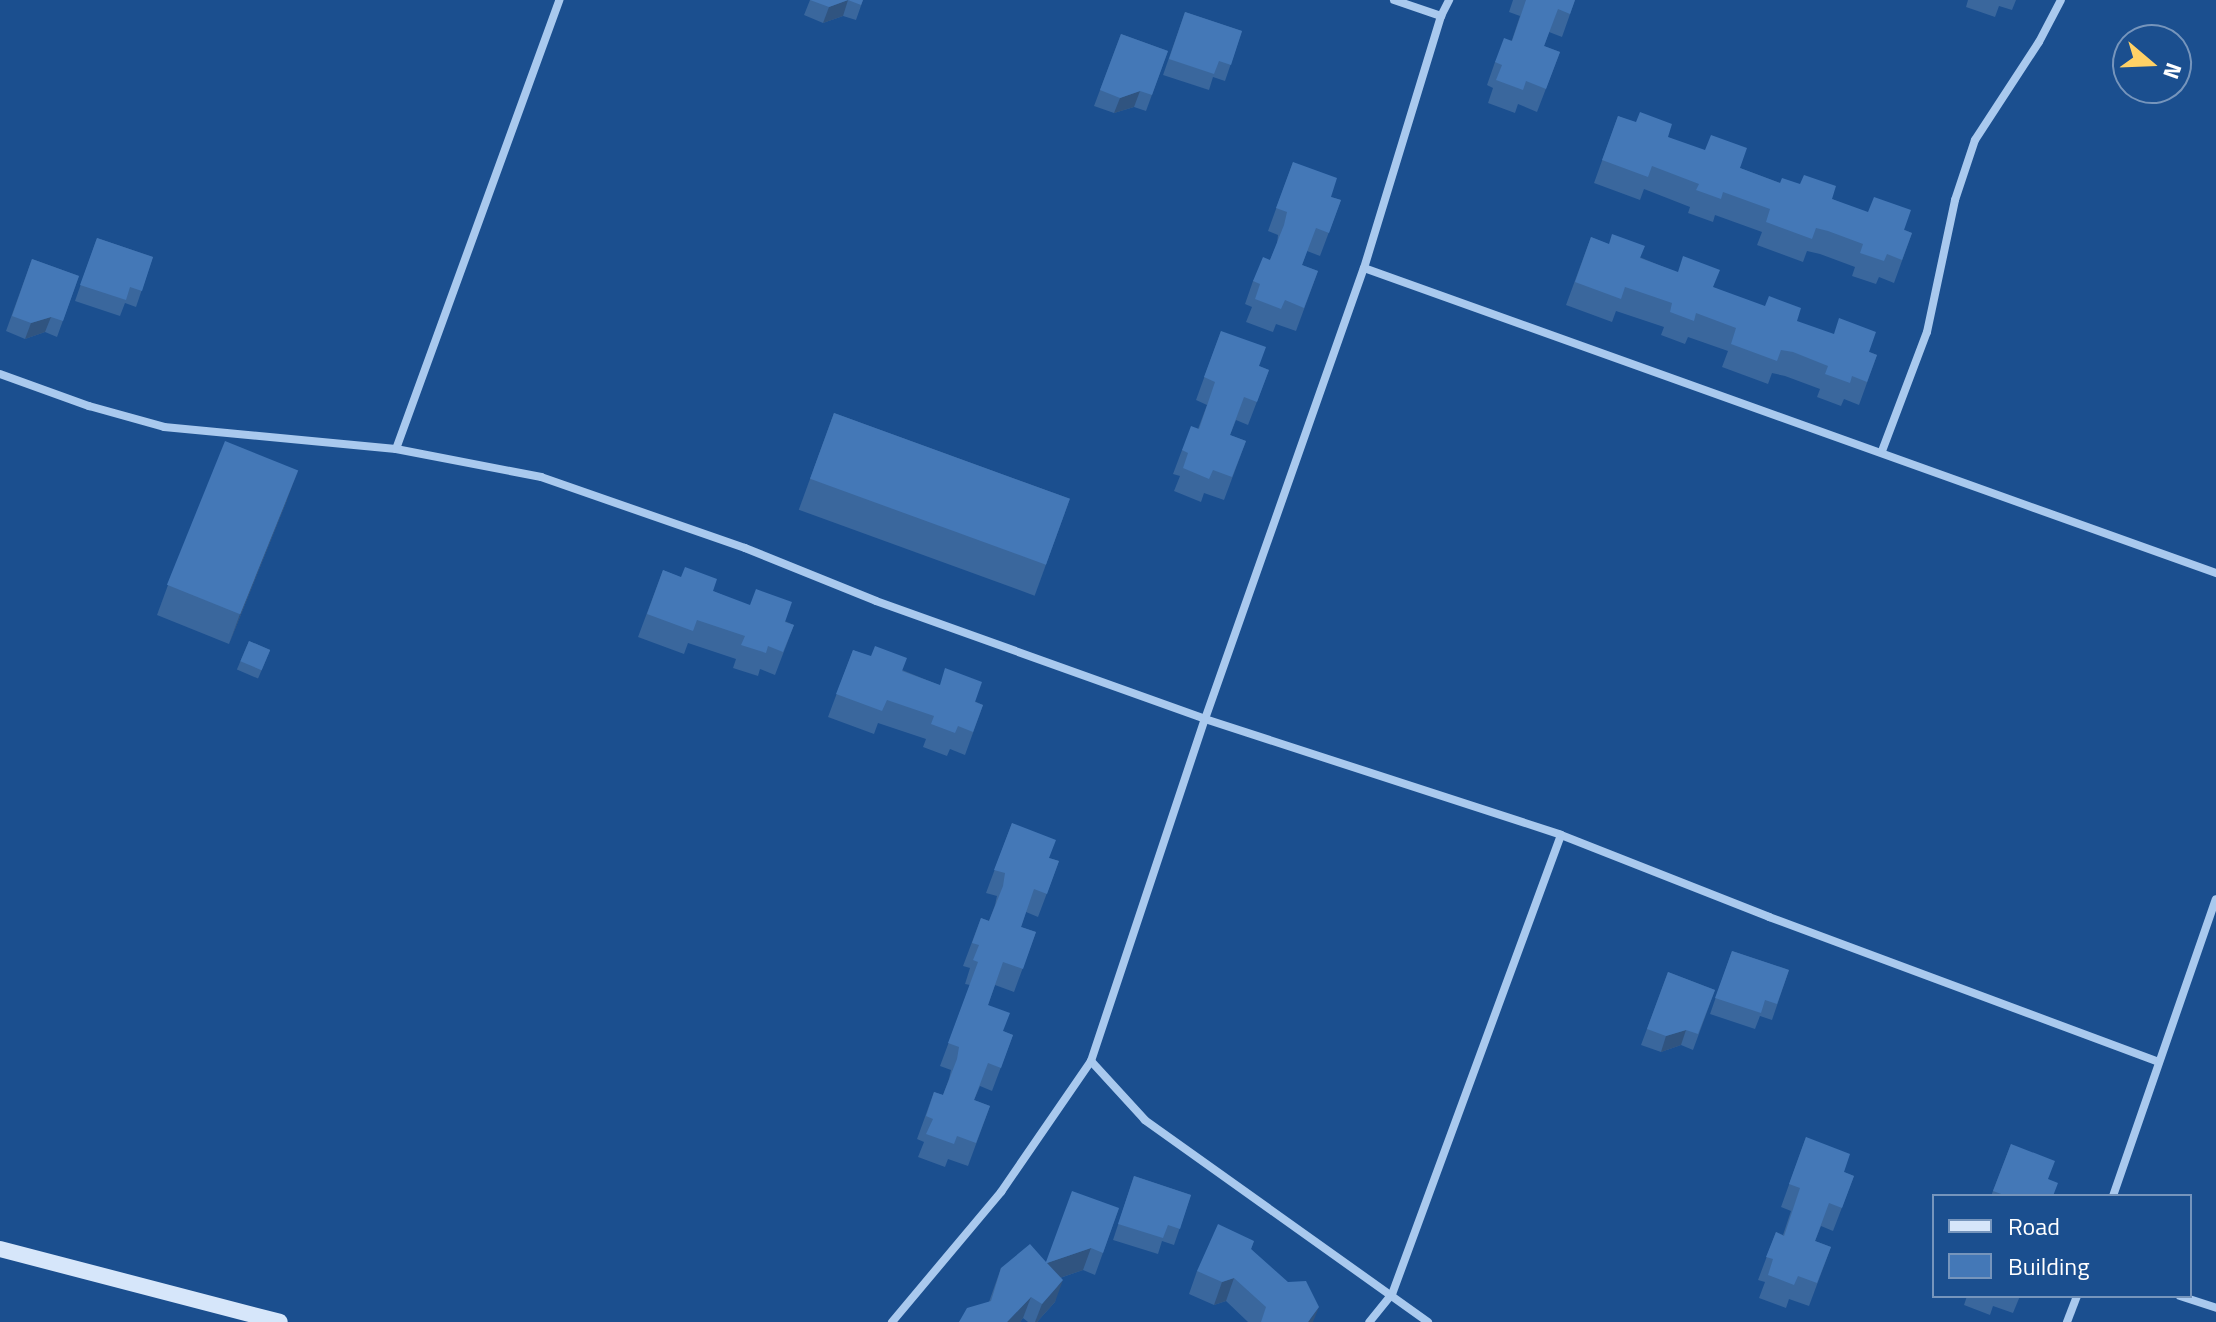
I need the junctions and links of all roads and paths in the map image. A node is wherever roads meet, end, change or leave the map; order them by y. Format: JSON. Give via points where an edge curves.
{"nodes":[{"id":1,"x":559,"y":0,"type":"edge"},
{"id":2,"x":1394,"y":0,"type":"edge"},
{"id":3,"x":1449,"y":0,"type":"edge"},
{"id":4,"x":2061,"y":0,"type":"edge"},
{"id":5,"x":1441,"y":16,"type":"junction"},
{"id":6,"x":1364,"y":268,"type":"junction"},
{"id":7,"x":0,"y":374,"type":"edge"},
{"id":8,"x":396,"y":449,"type":"junction"},
{"id":9,"x":1882,"y":451,"type":"junction"},
{"id":10,"x":2216,"y":573,"type":"edge"},
{"id":11,"x":1205,"y":719,"type":"junction"},
{"id":12,"x":1561,"y":835,"type":"junction"},
{"id":13,"x":2216,"y":899,"type":"edge"},
{"id":14,"x":1091,"y":1061,"type":"junction"},
{"id":15,"x":2159,"y":1062,"type":"junction"},
{"id":16,"x":2114,"y":1194,"type":"edge"},
{"id":17,"x":0,"y":1249,"type":"edge"},
{"id":18,"x":1392,"y":1294,"type":"junction"},
{"id":19,"x":2076,"y":1298,"type":"edge"},
{"id":20,"x":2186,"y":1298,"type":"edge"},
{"id":21,"x":2216,"y":1308,"type":"edge"},
{"id":22,"x":280,"y":1322,"type":"edge"},
{"id":23,"x":892,"y":1322,"type":"edge"},
{"id":24,"x":1369,"y":1322,"type":"edge"},
{"id":25,"x":1428,"y":1322,"type":"edge"},
{"id":26,"x":2067,"y":1322,"type":"edge"}],
"edges":[{"from":1,"to":8,"type":"street"},
{"from":2,"to":5,"type":"street"},
{"from":3,"to":5,"type":"street"},
{"from":4,"to":9,"type":"street","via":[[1975,140],[1955,200],[1927,332]]},
{"from":5,"to":6,"type":"street"},
{"from":6,"to":9,"type":"street"},
{"from":6,"to":11,"type":"street"},
{"from":7,"to":8,"type":"street","via":[[164,427]]},
{"from":8,"to":11,"type":"street","via":[[541,477]]},
{"from":9,"to":10,"type":"street"},
{"from":11,"to":12,"type":"street"},
{"from":11,"to":14,"type":"street"},
{"from":12,"to":15,"type":"street"},
{"from":12,"to":18,"type":"street"},
{"from":13,"to":15,"type":"street"},
{"from":14,"to":18,"type":"street","via":[[1145,1120]]},
{"from":14,"to":23,"type":"street","via":[[1001,1192]]},
{"from":15,"to":16,"type":"street"},
{"from":17,"to":22,"type":"street"},
{"from":18,"to":24,"type":"street"},
{"from":18,"to":25,"type":"street"},
{"from":19,"to":26,"type":"street"},
{"from":20,"to":21,"type":"street"}]}
